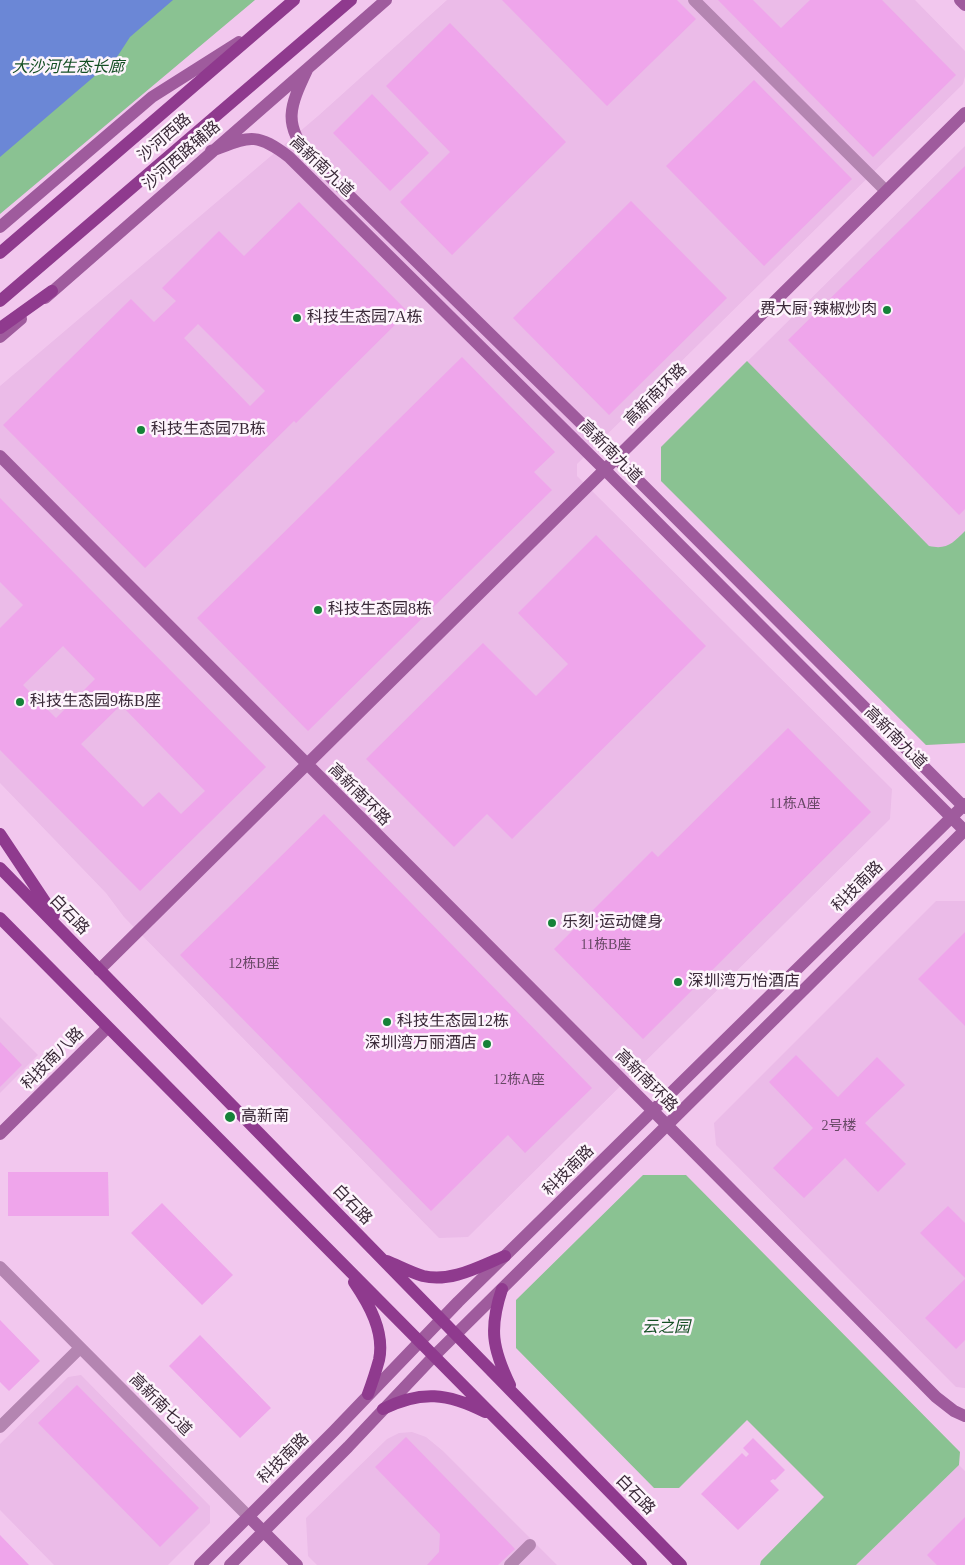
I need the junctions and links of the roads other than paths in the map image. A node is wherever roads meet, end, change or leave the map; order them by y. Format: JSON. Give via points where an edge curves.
{"nodes":[{"id":1,"x":294,"y":0,"type":"edge"},
{"id":2,"x":351,"y":0,"type":"edge"},
{"id":3,"x":386,"y":0,"type":"edge"},
{"id":4,"x":694,"y":0,"type":"edge"},
{"id":5,"x":960,"y":0,"type":"edge"},
{"id":6,"x":965,"y":5,"type":"edge"},
{"id":7,"x":272,"y":19,"type":"junction"},
{"id":8,"x":307,"y":70,"type":"junction"},
{"id":9,"x":965,"y":113,"type":"edge"},
{"id":10,"x":211,"y":151,"type":"junction"},
{"id":11,"x":886,"y":191,"type":"junction"},
{"id":12,"x":0,"y":227,"type":"edge"},
{"id":13,"x":0,"y":253,"type":"edge"},
{"id":14,"x":52,"y":291,"type":"junction"},
{"id":15,"x":0,"y":301,"type":"edge"},
{"id":16,"x":0,"y":328,"type":"edge"},
{"id":17,"x":0,"y":337,"type":"edge"},
{"id":18,"x":0,"y":456,"type":"edge"},
{"id":19,"x":616,"y":458,"type":"junction"},
{"id":20,"x":604,"y":469,"type":"junction"},
{"id":21,"x":306,"y":765,"type":"junction"},
{"id":22,"x":964,"y":806,"type":"edge"},
{"id":23,"x":951,"y":818,"type":"junction"},
{"id":24,"x":965,"y":831,"type":"edge"},
{"id":25,"x":0,"y":834,"type":"edge"},
{"id":26,"x":0,"y":868,"type":"edge"},
{"id":27,"x":0,"y":918,"type":"edge"},
{"id":28,"x":73,"y":941,"type":"junction"},
{"id":29,"x":99,"y":970,"type":"junction"},
{"id":30,"x":107,"y":1028,"type":"junction"},
{"id":31,"x":653,"y":1111,"type":"junction"},
{"id":32,"x":667,"y":1125,"type":"junction"},
{"id":33,"x":0,"y":1134,"type":"edge"},
{"id":34,"x":505,"y":1256,"type":"junction"},
{"id":35,"x":380,"y":1257,"type":"junction"},
{"id":36,"x":338,"y":1259,"type":"junction"},
{"id":37,"x":0,"y":1268,"type":"edge"},
{"id":38,"x":502,"y":1289,"type":"junction"},
{"id":39,"x":440,"y":1320,"type":"junction"},
{"id":40,"x":456,"y":1335,"type":"junction"},
{"id":41,"x":420,"y":1341,"type":"junction"},
{"id":42,"x":80,"y":1348,"type":"junction"},
{"id":43,"x":434,"y":1356,"type":"junction"},
{"id":44,"x":368,"y":1394,"type":"junction"},
{"id":45,"x":515,"y":1396,"type":"junction"},
{"id":46,"x":383,"y":1409,"type":"junction"},
{"id":47,"x":965,"y":1416,"type":"edge"},
{"id":48,"x":495,"y":1418,"type":"junction"},
{"id":49,"x":0,"y":1427,"type":"edge"},
{"id":50,"x":249,"y":1517,"type":"junction"},
{"id":51,"x":264,"y":1532,"type":"junction"},
{"id":52,"x":530,"y":1545,"type":"dead end"},
{"id":53,"x":200,"y":1565,"type":"edge"},
{"id":54,"x":230,"y":1565,"type":"edge"},
{"id":55,"x":297,"y":1565,"type":"edge"},
{"id":56,"x":510,"y":1565,"type":"edge"},
{"id":57,"x":641,"y":1565,"type":"edge"},
{"id":58,"x":681,"y":1565,"type":"edge"}],
"edges":[{"from":1,"to":7,"type":"main road","name":"沙河西路"},
{"from":2,"to":15,"type":"main road","name":"沙河西路"},
{"from":3,"to":8,"type":"street","name":"沙河西路辅路"},
{"from":4,"to":11,"type":"street"},
{"from":5,"to":6,"type":"street"},
{"from":7,"to":12,"type":"street","via":[[152,98]]},
{"from":7,"to":13,"type":"main road","name":"沙河西路"},
{"from":8,"to":10,"type":"street","name":"沙河西路辅路"},
{"from":8,"to":19,"type":"street","name":"高新南九道","via":[[291,110],[302,147]]},
{"from":9,"to":11,"type":"street","name":"高新南环路"},
{"from":10,"to":14,"type":"street","name":"沙河西路辅路"},
{"from":10,"to":20,"type":"street","name":"高新南九道","via":[[247,139],[257,139],[272,144],[289,157]]},
{"from":11,"to":19,"type":"street","name":"高新南环路"},
{"from":14,"to":16,"type":"main road"},
{"from":14,"to":17,"type":"street","name":"沙河西路辅路"},
{"from":18,"to":21,"type":"street"},
{"from":19,"to":20,"type":"street","name":"高新南环路"},
{"from":19,"to":22,"type":"street","name":"高新南九道"},
{"from":20,"to":21,"type":"street","name":"高新南环路"},
{"from":20,"to":23,"type":"street","name":"高新南九道"},
{"from":21,"to":29,"type":"street","name":"高新南环路"},
{"from":21,"to":31,"type":"street","name":"高新南环路"},
{"from":22,"to":23,"type":"street","name":"科技南路"},
{"from":23,"to":24,"type":"street","name":"高新南九道"},
{"from":23,"to":31,"type":"street","name":"科技南路"},
{"from":24,"to":32,"type":"street"},
{"from":25,"to":28,"type":"main road"},
{"from":26,"to":28,"type":"main road","name":"白石路"},
{"from":27,"to":30,"type":"main road"},
{"from":28,"to":29,"type":"main road","name":"白石路"},
{"from":29,"to":35,"type":"main road","name":"白石路"},
{"from":30,"to":33,"type":"street","name":"科技南八路"},
{"from":30,"to":36,"type":"main road"},
{"from":31,"to":32,"type":"street","name":"高新南环路"},
{"from":31,"to":34,"type":"street","name":"科技南路"},
{"from":32,"to":38,"type":"street"},
{"from":32,"to":47,"type":"street","name":"高新南环路","via":[[936,1397]]},
{"from":34,"to":35,"type":"main road","via":[[467,1271],[437,1278],[409,1271]]},
{"from":34,"to":39,"type":"street","name":"科技南路"},
{"from":35,"to":39,"type":"main road","name":"白石路"},
{"from":36,"to":41,"type":"main road"},
{"from":36,"to":44,"type":"main road","via":[[372,1314],[377,1329],[379,1358]]},
{"from":37,"to":42,"type":"street","name":"高新南七道"},
{"from":38,"to":40,"type":"street"},
{"from":38,"to":45,"type":"main road","via":[[495,1310],[495,1344]]},
{"from":39,"to":40,"type":"main road","name":"白石路"},
{"from":39,"to":41,"type":"street","name":"科技南路"},
{"from":40,"to":43,"type":"street"},
{"from":40,"to":45,"type":"main road","name":"白石路"},
{"from":41,"to":43,"type":"main road"},
{"from":41,"to":44,"type":"street","name":"科技南路"},
{"from":42,"to":49,"type":"street"},
{"from":42,"to":50,"type":"street","name":"高新南七道"},
{"from":43,"to":46,"type":"street"},
{"from":43,"to":48,"type":"main road"},
{"from":44,"to":50,"type":"street","name":"科技南路"},
{"from":45,"to":58,"type":"main road","name":"白石路"},
{"from":46,"to":48,"type":"main road","via":[[413,1397],[440,1396],[455,1399]]},
{"from":46,"to":51,"type":"street"},
{"from":48,"to":57,"type":"main road"},
{"from":50,"to":51,"type":"street","name":"高新南七道"},
{"from":50,"to":53,"type":"street","name":"科技南路"},
{"from":51,"to":54,"type":"street"},
{"from":51,"to":55,"type":"street","name":"高新南七道"},
{"from":52,"to":56,"type":"street"}]}
